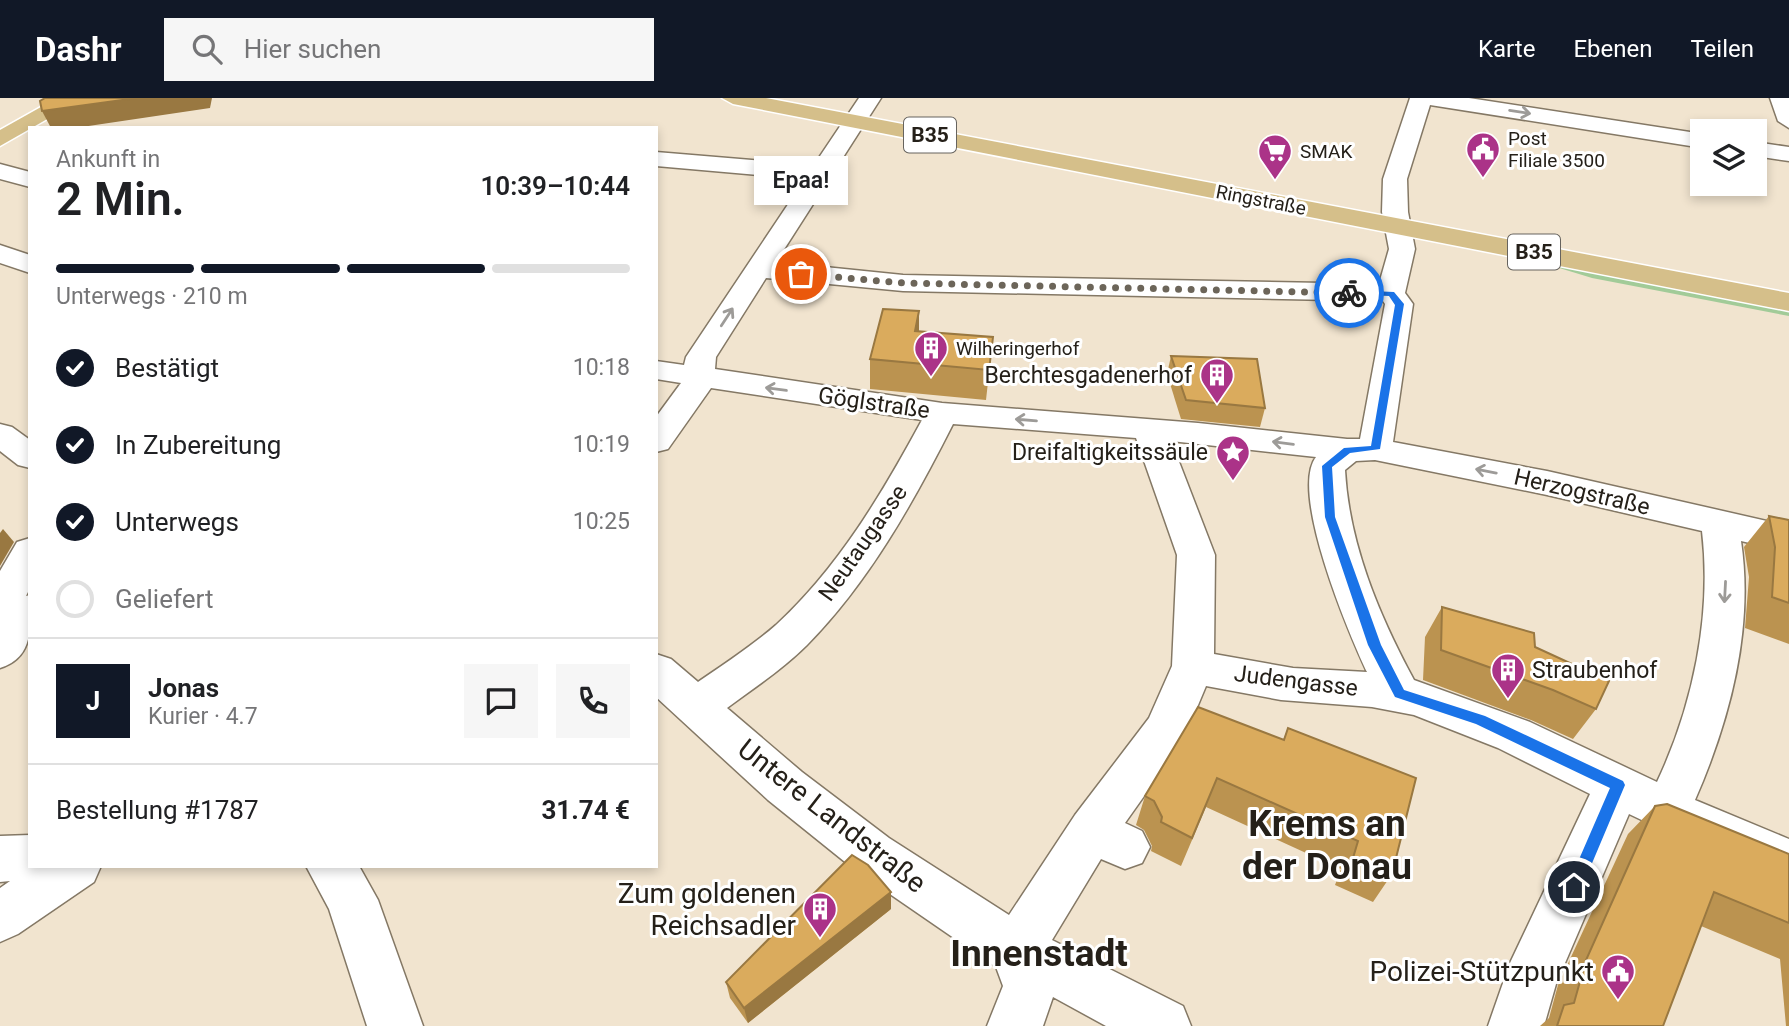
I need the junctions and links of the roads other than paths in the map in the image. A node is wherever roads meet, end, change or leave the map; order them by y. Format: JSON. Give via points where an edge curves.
{"nodes":[{"id":1,"x":73,"y":98,"type":"edge"},
{"id":2,"x":733,"y":98,"type":"edge"},
{"id":3,"x":870,"y":98,"type":"edge"},
{"id":4,"x":1420,"y":98,"type":"edge"},
{"id":5,"x":1428,"y":98,"type":"edge"},
{"id":6,"x":1781,"y":98,"type":"edge"},
{"id":7,"x":856,"y":121,"type":"junction"},
{"id":8,"x":1789,"y":121,"type":"edge"},
{"id":9,"x":0,"y":139,"type":"edge"},
{"id":10,"x":1690,"y":139,"type":"edge"},
{"id":11,"x":1767,"y":151,"type":"edge"},
{"id":12,"x":1789,"y":154,"type":"edge"},
{"id":13,"x":658,"y":159,"type":"edge"},
{"id":14,"x":0,"y":171,"type":"edge"},
{"id":15,"x":821,"y":173,"type":"junction"},
{"id":16,"x":28,"y":179,"type":"edge"},
{"id":17,"x":1398,"y":226,"type":"junction"},
{"id":18,"x":0,"y":253,"type":"edge"},
{"id":19,"x":28,"y":264,"type":"edge"},
{"id":20,"x":758,"y":269,"type":"junction"},
{"id":21,"x":1391,"y":293,"type":"junction"},
{"id":22,"x":1789,"y":302,"type":"edge"},
{"id":23,"x":658,"y":370,"type":"edge"},
{"id":24,"x":697,"y":377,"type":"junction"},
{"id":25,"x":942,"y":413,"type":"junction"},
{"id":26,"x":1149,"y":429,"type":"junction"},
{"id":27,"x":0,"y":434,"type":"edge"},
{"id":28,"x":658,"y":437,"type":"edge"},
{"id":29,"x":1361,"y":449,"type":"junction"},
{"id":30,"x":28,"y":455,"type":"edge"},
{"id":31,"x":1720,"y":525,"type":"junction"},
{"id":32,"x":1789,"y":539,"type":"edge"},
{"id":33,"x":28,"y":555,"type":"edge"},
{"id":34,"x":0,"y":607,"type":"edge"},
{"id":35,"x":28,"y":613,"type":"edge"},
{"id":36,"x":0,"y":652,"type":"edge"},
{"id":37,"x":1193,"y":666,"type":"junction"},
{"id":38,"x":658,"y":673,"type":"edge"},
{"id":39,"x":1399,"y":693,"type":"junction"},
{"id":40,"x":696,"y":707,"type":"junction"},
{"id":41,"x":1618,"y":785,"type":"junction"},
{"id":42,"x":1667,"y":810,"type":"junction"},
{"id":43,"x":28,"y":858,"type":"edge"},
{"id":44,"x":0,"y":859,"type":"edge"},
{"id":45,"x":1789,"y":862,"type":"edge"},
{"id":46,"x":73,"y":868,"type":"edge"},
{"id":47,"x":332,"y":868,"type":"edge"},
{"id":48,"x":0,"y":917,"type":"edge"},
{"id":49,"x":1017,"y":950,"type":"junction"},
{"id":50,"x":1522,"y":1004,"type":"edge"},
{"id":51,"x":395,"y":1026,"type":"edge"},
{"id":52,"x":1014,"y":1026,"type":"edge"},
{"id":53,"x":1163,"y":1026,"type":"edge"}],
"edges":[{"from":1,"to":9,"type":"main road"},
{"from":2,"to":7,"type":"main road","name":"Ringstraße","number":"B35"},
{"from":3,"to":7,"type":"street"},
{"from":4,"to":17,"type":"street","via":[[1395,179]]},
{"from":5,"to":10,"type":"street","one_way":true},
{"from":6,"to":8,"type":"street"},
{"from":7,"to":15,"type":"street"},
{"from":7,"to":17,"type":"main road","name":"Ringstraße","number":"B35"},
{"from":11,"to":12,"type":"street"},
{"from":13,"to":15,"type":"street"},
{"from":14,"to":16,"type":"street"},
{"from":15,"to":20,"type":"street"},
{"from":17,"to":21,"type":"street","via":[[1402,248]]},
{"from":17,"to":22,"type":"main road","name":"Ringstraße","number":"B35"},
{"from":18,"to":19,"type":"street"},
{"from":20,"to":21,"type":"street","via":[[903,283]]},
{"from":24,"to":20,"type":"street","one_way":true,"via":[[701,357]]},
{"from":21,"to":29,"type":"street","via":[[1399,304],[1398,320]]},
{"from":23,"to":24,"type":"street","name":"Göglstraße"},
{"from":25,"to":24,"type":"street","name":"Göglstraße","one_way":true},
{"from":24,"to":28,"type":"street","via":[[698,385]]},
{"from":26,"to":25,"type":"street","name":"Göglstraße","one_way":true},
{"from":25,"to":40,"type":"street","name":"Neutaugasse","via":[[899,496],[850,569],[789,637]]},
{"from":29,"to":26,"type":"street","name":"Herzogstraße","one_way":true},
{"from":26,"to":37,"type":"street","via":[[1196,555]]},
{"from":27,"to":30,"type":"street"},
{"from":31,"to":29,"type":"street","name":"Herzogstraße","one_way":true,"via":[[1548,483]]},
{"from":29,"to":39,"type":"street","via":[[1327,466],[1330,517],[1374,645]]},
{"from":31,"to":32,"type":"street","name":"Herzogstraße"},
{"from":31,"to":42,"type":"street","one_way":true,"via":[[1726,571],[1717,664],[1696,747]]},
{"from":33,"to":34,"type":"street"},
{"from":35,"to":36,"type":"street"},
{"from":37,"to":39,"type":"street","name":"Judengasse","via":[[1292,685]]},
{"from":37,"to":49,"type":"street","via":[[1167,728],[1108,839]]},
{"from":38,"to":40,"type":"street","name":"Untere Landstraße"},
{"from":39,"to":41,"type":"street","name":"Judengasse","via":[[1480,720]]},
{"from":40,"to":49,"type":"street","name":"Untere Landstraße","via":[[785,786],[872,854]]},
{"from":41,"to":42,"type":"street","name":"Judengasse"},
{"from":41,"to":50,"type":"street"},
{"from":42,"to":45,"type":"street","name":"Judengasse"},
{"from":43,"to":44,"type":"street"},
{"from":46,"to":48,"type":"street"},
{"from":47,"to":51,"type":"street","via":[[352,900]]},
{"from":49,"to":52,"type":"street","via":[[1030,986]]},
{"from":49,"to":53,"type":"street","name":"Untere Landstraße"}]}
